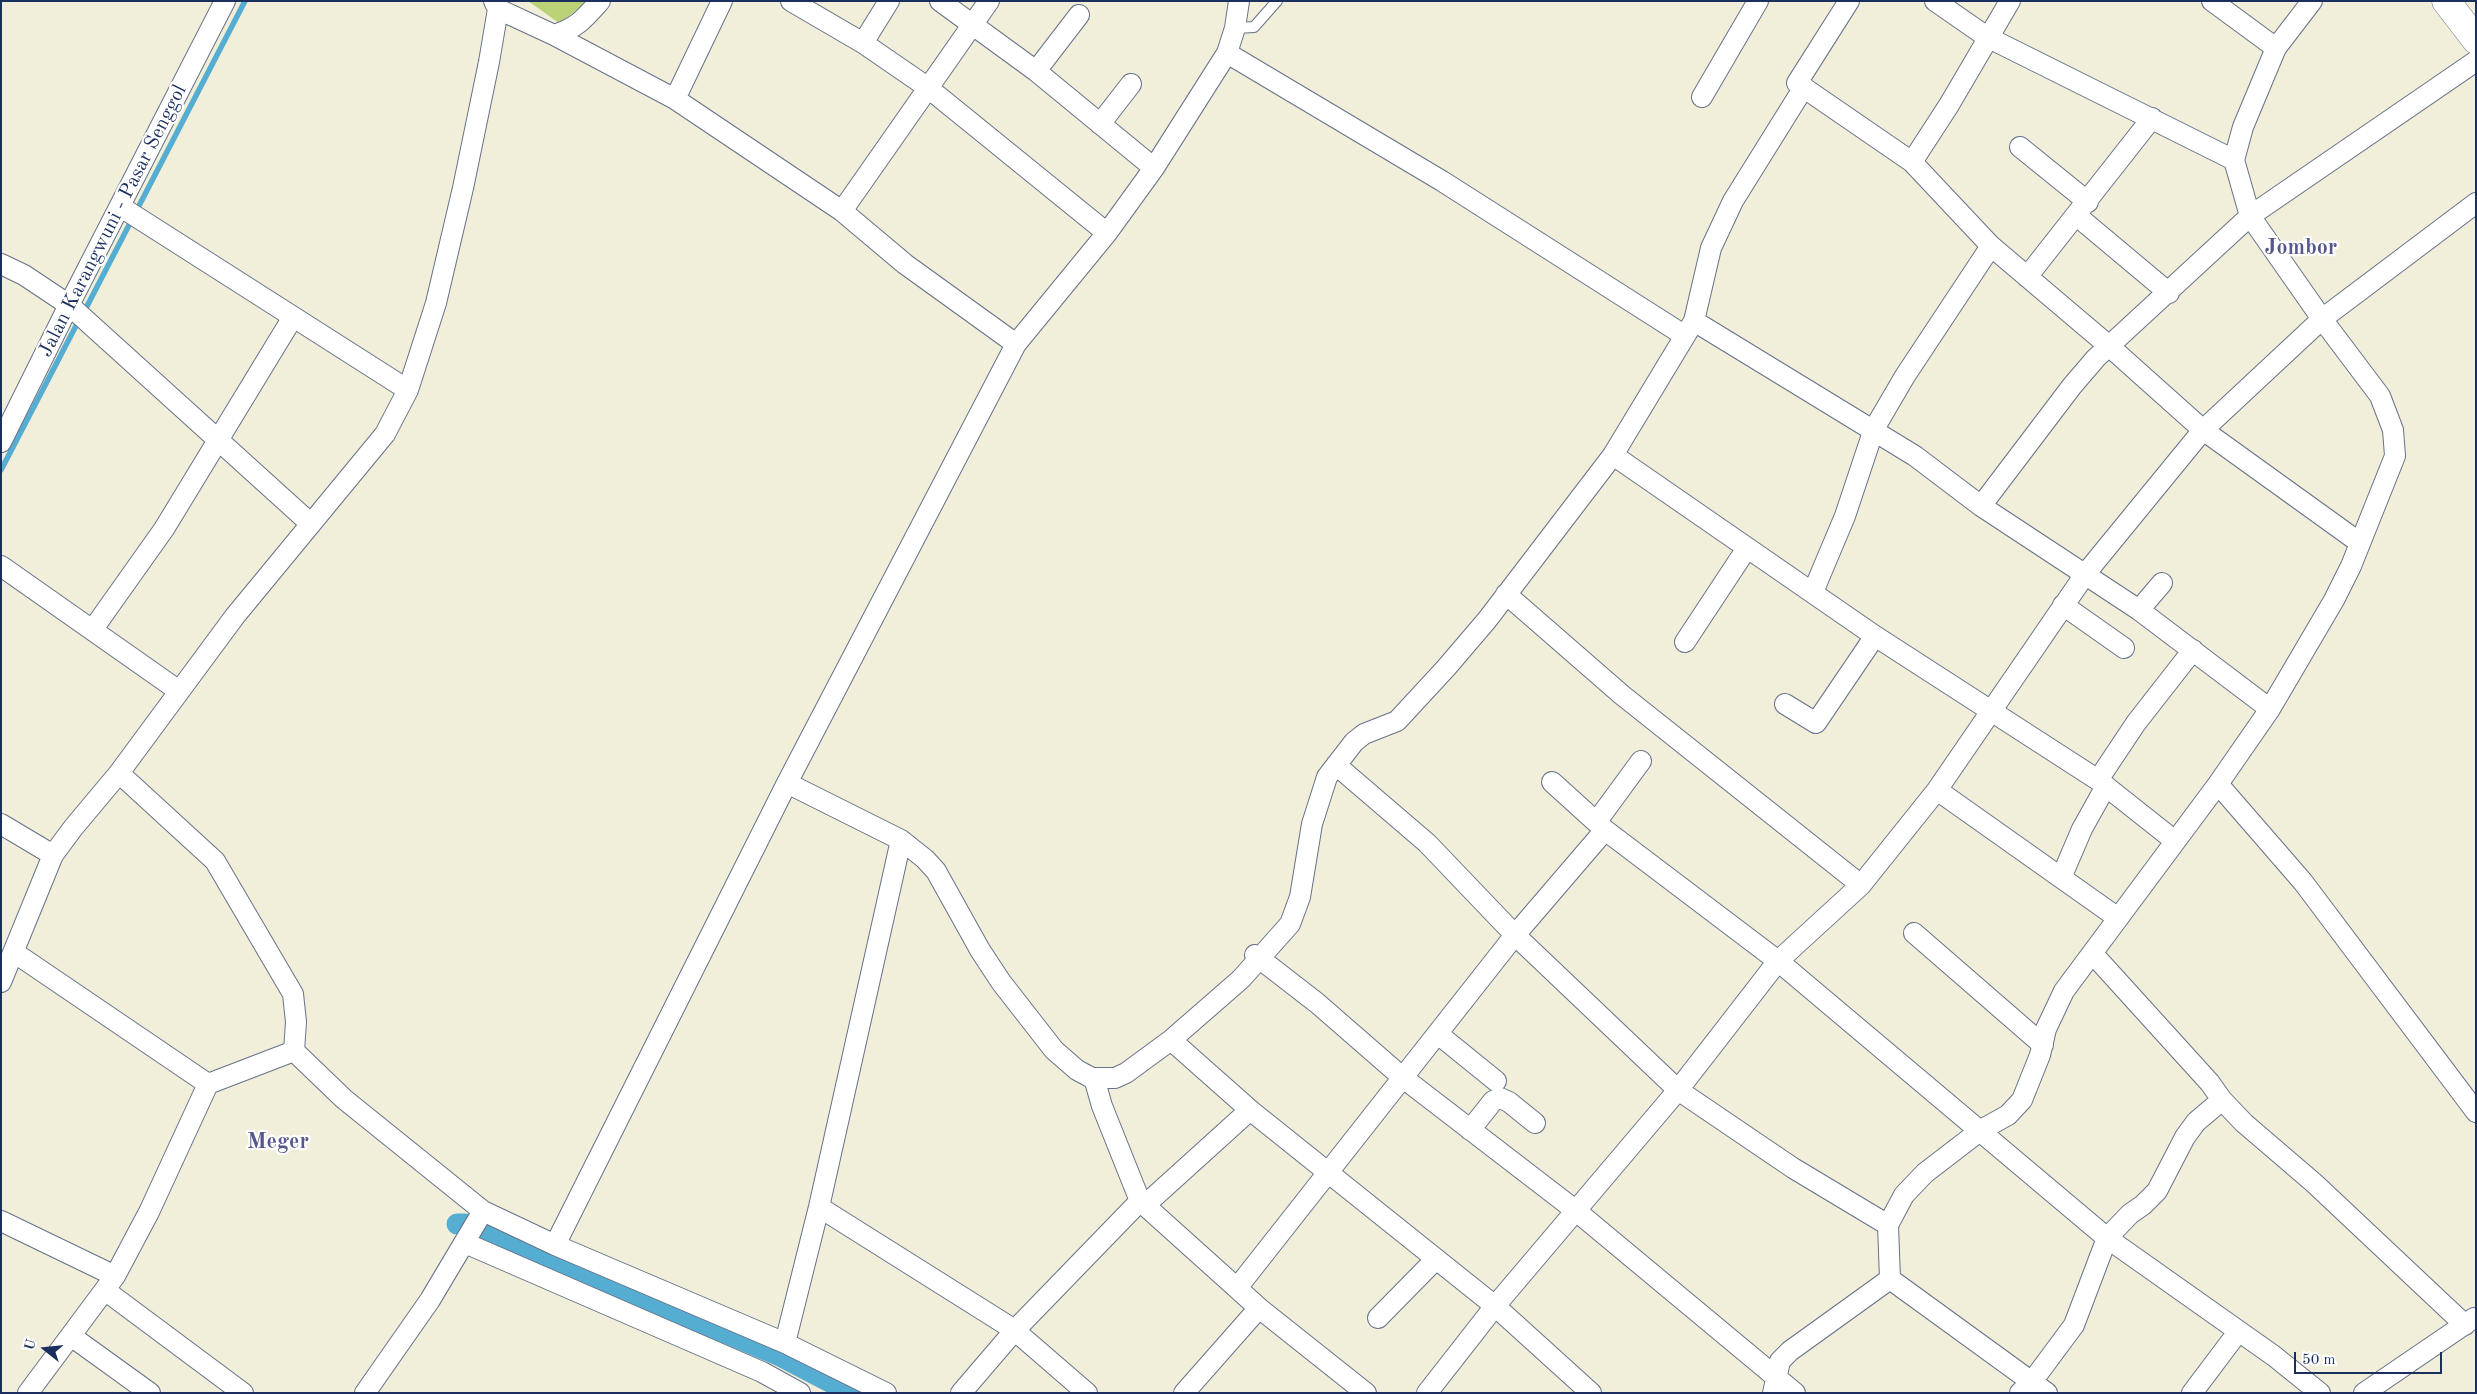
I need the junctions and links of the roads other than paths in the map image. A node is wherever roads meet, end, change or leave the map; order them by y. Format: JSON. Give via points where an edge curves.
{"nodes":[{"id":1,"x":225,"y":1,"type":"edge"},
{"id":2,"x":600,"y":1,"type":"edge"},
{"id":3,"x":722,"y":1,"type":"edge"},
{"id":4,"x":791,"y":1,"type":"edge"},
{"id":5,"x":889,"y":1,"type":"edge"},
{"id":6,"x":940,"y":1,"type":"edge"},
{"id":7,"x":989,"y":1,"type":"edge"},
{"id":8,"x":1239,"y":1,"type":"edge"},
{"id":9,"x":1277,"y":1,"type":"edge"},
{"id":10,"x":1758,"y":1,"type":"edge"},
{"id":11,"x":1849,"y":1,"type":"edge"},
{"id":12,"x":1935,"y":1,"type":"edge"},
{"id":13,"x":2010,"y":1,"type":"edge"},
{"id":14,"x":2212,"y":1,"type":"edge"},
{"id":15,"x":2312,"y":1,"type":"edge"},
{"id":16,"x":2446,"y":1,"type":"edge"},
{"id":17,"x":496,"y":5,"type":"edge"},
{"id":18,"x":1078,"y":15,"type":"dead end"},
{"id":19,"x":973,"y":24,"type":"junction"},
{"id":20,"x":1235,"y":28,"type":"junction"},
{"id":21,"x":554,"y":35,"type":"junction"},
{"id":22,"x":1987,"y":36,"type":"junction"},
{"id":23,"x":2476,"y":40,"type":"edge"},
{"id":24,"x":863,"y":43,"type":"junction"},
{"id":25,"x":2276,"y":48,"type":"junction"},
{"id":26,"x":1227,"y":53,"type":"junction"},
{"id":27,"x":2476,"y":62,"type":"edge"},
{"id":28,"x":1036,"y":71,"type":"junction"},
{"id":29,"x":1131,"y":84,"type":"dead end"},
{"id":30,"x":1804,"y":87,"type":"junction"},
{"id":31,"x":927,"y":88,"type":"junction"},
{"id":32,"x":1702,"y":96,"type":"dead end"},
{"id":33,"x":675,"y":99,"type":"junction"},
{"id":34,"x":2152,"y":118,"type":"junction"},
{"id":35,"x":1100,"y":124,"type":"junction"},
{"id":36,"x":2020,"y":147,"type":"dead end"},
{"id":37,"x":2234,"y":160,"type":"junction"},
{"id":38,"x":1912,"y":162,"type":"junction"},
{"id":39,"x":1154,"y":168,"type":"junction"},
{"id":40,"x":2476,"y":203,"type":"edge"},
{"id":41,"x":121,"y":207,"type":"junction"},
{"id":42,"x":2083,"y":209,"type":"junction"},
{"id":43,"x":842,"y":211,"type":"junction"},
{"id":44,"x":2250,"y":216,"type":"junction"},
{"id":45,"x":1108,"y":233,"type":"junction"},
{"id":46,"x":1991,"y":246,"type":"junction"},
{"id":47,"x":1,"y":264,"type":"edge"},
{"id":48,"x":2027,"y":277,"type":"junction"},
{"id":49,"x":2169,"y":293,"type":"junction"},
{"id":50,"x":69,"y":305,"type":"junction"},
{"id":51,"x":293,"y":317,"type":"junction"},
{"id":52,"x":2322,"y":319,"type":"junction"},
{"id":53,"x":1689,"y":329,"type":"junction"},
{"id":54,"x":1016,"y":344,"type":"junction"},
{"id":55,"x":2108,"y":346,"type":"junction"},
{"id":56,"x":408,"y":390,"type":"junction"},
{"id":57,"x":1874,"y":429,"type":"junction"},
{"id":58,"x":2203,"y":430,"type":"junction"},
{"id":59,"x":220,"y":441,"type":"junction"},
{"id":60,"x":1,"y":442,"type":"edge"},
{"id":61,"x":1613,"y":455,"type":"junction"},
{"id":62,"x":1981,"y":506,"type":"junction"},
{"id":63,"x":311,"y":524,"type":"junction"},
{"id":64,"x":2360,"y":543,"type":"junction"},
{"id":65,"x":1747,"y":548,"type":"junction"},
{"id":66,"x":1,"y":566,"type":"edge"},
{"id":67,"x":2086,"y":573,"type":"junction"},
{"id":68,"x":2162,"y":583,"type":"dead end"},
{"id":69,"x":1813,"y":592,"type":"junction"},
{"id":70,"x":1506,"y":594,"type":"junction"},
{"id":71,"x":2063,"y":605,"type":"junction"},
{"id":72,"x":2139,"y":610,"type":"junction"},
{"id":73,"x":93,"y":629,"type":"junction"},
{"id":74,"x":1875,"y":636,"type":"junction"},
{"id":75,"x":1686,"y":642,"type":"dead end"},
{"id":76,"x":2124,"y":648,"type":"dead end"},
{"id":77,"x":2193,"y":650,"type":"junction"},
{"id":78,"x":179,"y":691,"type":"junction"},
{"id":79,"x":1785,"y":704,"type":"dead end"},
{"id":80,"x":1991,"y":710,"type":"junction"},
{"id":81,"x":2270,"y":710,"type":"junction"},
{"id":82,"x":1641,"y":761,"type":"dead end"},
{"id":83,"x":1336,"y":765,"type":"junction"},
{"id":84,"x":119,"y":774,"type":"junction"},
{"id":85,"x":1552,"y":782,"type":"dead end"},
{"id":86,"x":786,"y":783,"type":"junction"},
{"id":87,"x":2102,"y":783,"type":"junction"},
{"id":88,"x":2218,"y":784,"type":"junction"},
{"id":89,"x":1936,"y":790,"type":"junction"},
{"id":90,"x":1,"y":824,"type":"edge"},
{"id":91,"x":1601,"y":825,"type":"junction"},
{"id":92,"x":901,"y":840,"type":"junction"},
{"id":93,"x":2175,"y":841,"type":"junction"},
{"id":94,"x":53,"y":855,"type":"junction"},
{"id":95,"x":2060,"y":878,"type":"junction"},
{"id":96,"x":1861,"y":885,"type":"junction"},
{"id":97,"x":2118,"y":918,"type":"junction"},
{"id":98,"x":1914,"y":933,"type":"dead end"},
{"id":99,"x":1515,"y":935,"type":"junction"},
{"id":100,"x":15,"y":952,"type":"junction"},
{"id":101,"x":2093,"y":954,"type":"junction"},
{"id":102,"x":1257,"y":957,"type":"junction"},
{"id":103,"x":1778,"y":961,"type":"junction"},
{"id":104,"x":1,"y":982,"type":"edge"},
{"id":105,"x":1438,"y":1034,"type":"junction"},
{"id":106,"x":1171,"y":1040,"type":"junction"},
{"id":107,"x":2043,"y":1045,"type":"junction"},
{"id":108,"x":294,"y":1050,"type":"junction"},
{"id":109,"x":1402,"y":1077,"type":"junction"},
{"id":110,"x":1094,"y":1078,"type":"junction"},
{"id":111,"x":1496,"y":1081,"type":"dead end"},
{"id":112,"x":208,"y":1084,"type":"junction"},
{"id":113,"x":1678,"y":1090,"type":"junction"},
{"id":114,"x":2222,"y":1100,"type":"junction"},
{"id":115,"x":1250,"y":1110,"type":"junction"},
{"id":116,"x":2476,"y":1112,"type":"edge"},
{"id":117,"x":1534,"y":1123,"type":"dead end"},
{"id":118,"x":1470,"y":1130,"type":"junction"},
{"id":119,"x":1981,"y":1130,"type":"junction"},
{"id":120,"x":1329,"y":1173,"type":"junction"},
{"id":121,"x":1142,"y":1203,"type":"junction"},
{"id":122,"x":819,"y":1207,"type":"junction"},
{"id":123,"x":1575,"y":1210,"type":"junction"},
{"id":124,"x":483,"y":1211,"type":"junction"},
{"id":125,"x":1,"y":1221,"type":"edge"},
{"id":126,"x":1888,"y":1225,"type":"junction"},
{"id":127,"x":2107,"y":1238,"type":"junction"},
{"id":128,"x":466,"y":1243,"type":"junction"},
{"id":129,"x":555,"y":1245,"type":"junction"},
{"id":130,"x":1436,"y":1259,"type":"junction"},
{"id":131,"x":1890,"y":1279,"type":"junction"},
{"id":132,"x":110,"y":1283,"type":"junction"},
{"id":133,"x":1237,"y":1288,"type":"junction"},
{"id":134,"x":1495,"y":1306,"type":"junction"},
{"id":135,"x":1259,"y":1308,"type":"junction"},
{"id":136,"x":1378,"y":1318,"type":"dead end"},
{"id":137,"x":2470,"y":1321,"type":"edge"},
{"id":138,"x":1015,"y":1330,"type":"junction"},
{"id":139,"x":2238,"y":1332,"type":"junction"},
{"id":140,"x":71,"y":1336,"type":"junction"},
{"id":141,"x":785,"y":1343,"type":"junction"},
{"id":142,"x":1774,"y":1384,"type":"edge"},
{"id":143,"x":2033,"y":1389,"type":"edge"},
{"id":144,"x":36,"y":1390,"type":"edge"},
{"id":145,"x":150,"y":1393,"type":"edge"},
{"id":146,"x":243,"y":1393,"type":"edge"},
{"id":147,"x":365,"y":1393,"type":"edge"},
{"id":148,"x":800,"y":1393,"type":"edge"},
{"id":149,"x":886,"y":1393,"type":"edge"},
{"id":150,"x":961,"y":1393,"type":"edge"},
{"id":151,"x":1087,"y":1393,"type":"edge"},
{"id":152,"x":1184,"y":1393,"type":"edge"},
{"id":153,"x":1366,"y":1393,"type":"edge"},
{"id":154,"x":1427,"y":1393,"type":"edge"},
{"id":155,"x":1590,"y":1393,"type":"edge"},
{"id":156,"x":1796,"y":1393,"type":"edge"},
{"id":157,"x":2192,"y":1393,"type":"edge"},
{"id":158,"x":2320,"y":1393,"type":"edge"},
{"id":159,"x":2364,"y":1393,"type":"edge"}],
"edges":[{"from":1,"to":41,"type":"street","name":"Jalan Karangwuni - Pasar Senggol"},
{"from":2,"to":21,"type":"street","via":[[580,23]]},
{"from":3,"to":33,"type":"street"},
{"from":4,"to":24,"type":"street"},
{"from":5,"to":24,"type":"street"},
{"from":6,"to":19,"type":"street"},
{"from":7,"to":19,"type":"street"},
{"from":8,"to":20,"type":"street"},
{"from":9,"to":20,"type":"lane","via":[[1254,26]]},
{"from":10,"to":32,"type":"street"},
{"from":11,"to":30,"type":"street","via":[[1797,83]]},
{"from":12,"to":22,"type":"street"},
{"from":13,"to":22,"type":"street"},
{"from":14,"to":25,"type":"street"},
{"from":15,"to":25,"type":"street"},
{"from":16,"to":23,"type":"highway"},
{"from":17,"to":21,"type":"street"},
{"from":17,"to":56,"type":"street","via":[[489,62],[454,226],[436,302]]},
{"from":18,"to":28,"type":"street"},
{"from":19,"to":28,"type":"street"},
{"from":19,"to":31,"type":"street"},
{"from":20,"to":26,"type":"street"},
{"from":21,"to":33,"type":"street"},
{"from":22,"to":34,"type":"street"},
{"from":22,"to":38,"type":"street","via":[[1950,105]]},
{"from":24,"to":31,"type":"street"},
{"from":25,"to":37,"type":"street","via":[[2243,127]]},
{"from":26,"to":39,"type":"street"},
{"from":26,"to":53,"type":"street","via":[[1442,181],[1679,332]]},
{"from":27,"to":44,"type":"street"},
{"from":28,"to":35,"type":"street"},
{"from":29,"to":35,"type":"street"},
{"from":30,"to":38,"type":"street"},
{"from":30,"to":53,"type":"street","via":[[1718,233]]},
{"from":31,"to":43,"type":"street"},
{"from":31,"to":45,"type":"street"},
{"from":33,"to":43,"type":"street"},
{"from":34,"to":37,"type":"street"},
{"from":34,"to":42,"type":"street"},
{"from":35,"to":39,"type":"street"},
{"from":36,"to":42,"type":"street"},
{"from":37,"to":44,"type":"street"},
{"from":38,"to":46,"type":"street"},
{"from":39,"to":45,"type":"street"},
{"from":40,"to":52,"type":"street"},
{"from":41,"to":50,"type":"street","name":"Jalan Karangwuni - Pasar Senggol"},
{"from":41,"to":51,"type":"street"},
{"from":42,"to":48,"type":"street"},
{"from":42,"to":49,"type":"street"},
{"from":43,"to":54,"type":"street","via":[[905,264]]},
{"from":44,"to":49,"type":"street"},
{"from":44,"to":52,"type":"street"},
{"from":45,"to":54,"type":"street"},
{"from":46,"to":48,"type":"street"},
{"from":46,"to":57,"type":"street"},
{"from":47,"to":50,"type":"street"},
{"from":48,"to":55,"type":"street"},
{"from":49,"to":55,"type":"street"},
{"from":50,"to":59,"type":"street"},
{"from":50,"to":60,"type":"street","name":"Jalan Karangwuni - Pasar Senggol"},
{"from":51,"to":56,"type":"street"},
{"from":51,"to":59,"type":"street"},
{"from":52,"to":58,"type":"street"},
{"from":52,"to":64,"type":"street","via":[[2380,396],[2393,430],[2395,456]]},
{"from":53,"to":57,"type":"street"},
{"from":53,"to":61,"type":"street"},
{"from":54,"to":86,"type":"street"},
{"from":55,"to":58,"type":"street"},
{"from":55,"to":62,"type":"street","via":[[2072,386]]},
{"from":56,"to":63,"type":"street","via":[[385,434]]},
{"from":57,"to":62,"type":"street"},
{"from":57,"to":69,"type":"street","via":[[1845,516]]},
{"from":58,"to":64,"type":"street"},
{"from":58,"to":67,"type":"street"},
{"from":59,"to":63,"type":"street"},
{"from":59,"to":73,"type":"street","via":[[164,529]]},
{"from":61,"to":65,"type":"street"},
{"from":61,"to":70,"type":"street"},
{"from":62,"to":67,"type":"street"},
{"from":63,"to":78,"type":"street","via":[[235,616]]},
{"from":64,"to":81,"type":"street","via":[[2334,600]]},
{"from":65,"to":69,"type":"street"},
{"from":65,"to":75,"type":"street"},
{"from":66,"to":73,"type":"street"},
{"from":67,"to":71,"type":"street"},
{"from":67,"to":72,"type":"street"},
{"from":68,"to":72,"type":"street"},
{"from":69,"to":74,"type":"street"},
{"from":70,"to":83,"type":"street","via":[[1446,668],[1397,721],[1364,734]]},
{"from":70,"to":96,"type":"street","via":[[1622,694]]},
{"from":71,"to":76,"type":"street"},
{"from":71,"to":80,"type":"street"},
{"from":72,"to":77,"type":"street"},
{"from":73,"to":78,"type":"street"},
{"from":74,"to":79,"type":"street","via":[[1816,723]]},
{"from":74,"to":80,"type":"street"},
{"from":77,"to":81,"type":"street"},
{"from":77,"to":87,"type":"street","via":[[2136,723]]},
{"from":78,"to":84,"type":"street"},
{"from":80,"to":87,"type":"street"},
{"from":80,"to":89,"type":"street"},
{"from":81,"to":88,"type":"street"},
{"from":82,"to":91,"type":"street"},
{"from":83,"to":99,"type":"street","via":[[1427,843]]},
{"from":83,"to":102,"type":"street","via":[[1327,777],[1312,824],[1294,915],[1290,924]]},
{"from":84,"to":94,"type":"street"},
{"from":84,"to":108,"type":"street","via":[[215,861],[294,994]]},
{"from":85,"to":91,"type":"street"},
{"from":86,"to":92,"type":"street"},
{"from":86,"to":129,"type":"street"},
{"from":87,"to":93,"type":"street"},
{"from":87,"to":95,"type":"street"},
{"from":88,"to":93,"type":"street"},
{"from":88,"to":116,"type":"street","via":[[2303,882]]},
{"from":89,"to":95,"type":"street"},
{"from":89,"to":96,"type":"street"},
{"from":90,"to":94,"type":"street"},
{"from":91,"to":99,"type":"street"},
{"from":91,"to":103,"type":"street"},
{"from":92,"to":110,"type":"street","via":[[936,871],[996,974],[1048,1042],[1077,1070]]},
{"from":92,"to":122,"type":"street"},
{"from":93,"to":97,"type":"street"},
{"from":94,"to":100,"type":"street"},
{"from":95,"to":97,"type":"street"},
{"from":96,"to":103,"type":"street"},
{"from":97,"to":101,"type":"street"},
{"from":98,"to":107,"type":"street"},
{"from":99,"to":105,"type":"street"},
{"from":99,"to":113,"type":"street"},
{"from":100,"to":104,"type":"street"},
{"from":100,"to":112,"type":"street"},
{"from":101,"to":107,"type":"street","via":[[2064,991],[2046,1029]]},
{"from":101,"to":114,"type":"street"},
{"from":102,"to":106,"type":"street","via":[[1240,979]]},
{"from":102,"to":109,"type":"street","via":[[1318,1003]]},
{"from":103,"to":113,"type":"street"},
{"from":103,"to":119,"type":"street"},
{"from":105,"to":109,"type":"street"},
{"from":105,"to":111,"type":"street"},
{"from":106,"to":110,"type":"street","via":[[1115,1078]]},
{"from":106,"to":115,"type":"street"},
{"from":107,"to":119,"type":"street","via":[[2022,1100],[2008,1115]]},
{"from":108,"to":112,"type":"street"},
{"from":108,"to":124,"type":"street","via":[[344,1099]]},
{"from":109,"to":118,"type":"street"},
{"from":109,"to":120,"type":"street"},
{"from":110,"to":121,"type":"street","via":[[1102,1106]]},
{"from":112,"to":132,"type":"street","via":[[149,1212]]},
{"from":113,"to":123,"type":"street"},
{"from":113,"to":126,"type":"street","via":[[1794,1168]]},
{"from":114,"to":127,"type":"street","via":[[2196,1122],[2185,1137],[2157,1191]]},
{"from":114,"to":137,"type":"street","via":[[2244,1123]]},
{"from":115,"to":120,"type":"street"},
{"from":115,"to":121,"type":"street"},
{"from":117,"to":118,"type":"street","via":[[1500,1098],[1493,1101]]},
{"from":118,"to":123,"type":"street"},
{"from":119,"to":126,"type":"street","via":[[1904,1194]]},
{"from":119,"to":127,"type":"street"},
{"from":120,"to":130,"type":"street"},
{"from":120,"to":133,"type":"street"},
{"from":121,"to":133,"type":"street"},
{"from":121,"to":138,"type":"street"},
{"from":122,"to":138,"type":"street"},
{"from":122,"to":141,"type":"street"},
{"from":123,"to":134,"type":"street"},
{"from":123,"to":142,"type":"street"},
{"from":124,"to":128,"type":"street"},
{"from":124,"to":129,"type":"street"},
{"from":125,"to":132,"type":"street"},
{"from":126,"to":131,"type":"street"},
{"from":127,"to":139,"type":"street"},
{"from":127,"to":143,"type":"street","via":[[2074,1326]]},
{"from":128,"to":147,"type":"street"},
{"from":128,"to":148,"type":"street","via":[[762,1372]]},
{"from":129,"to":141,"type":"street"},
{"from":130,"to":134,"type":"street"},
{"from":130,"to":136,"type":"street"},
{"from":131,"to":142,"type":"street","via":[[1790,1351],[1780,1361]]},
{"from":131,"to":143,"type":"street"},
{"from":132,"to":140,"type":"street"},
{"from":132,"to":146,"type":"street"},
{"from":133,"to":135,"type":"street"},
{"from":134,"to":154,"type":"street"},
{"from":134,"to":155,"type":"street"},
{"from":135,"to":152,"type":"street"},
{"from":135,"to":153,"type":"street"},
{"from":137,"to":159,"type":"street"},
{"from":138,"to":150,"type":"street"},
{"from":138,"to":151,"type":"street"},
{"from":139,"to":157,"type":"street"},
{"from":139,"to":158,"type":"street"},
{"from":140,"to":144,"type":"street"},
{"from":140,"to":145,"type":"street"},
{"from":141,"to":149,"type":"street"},
{"from":142,"to":156,"type":"street"}]}
